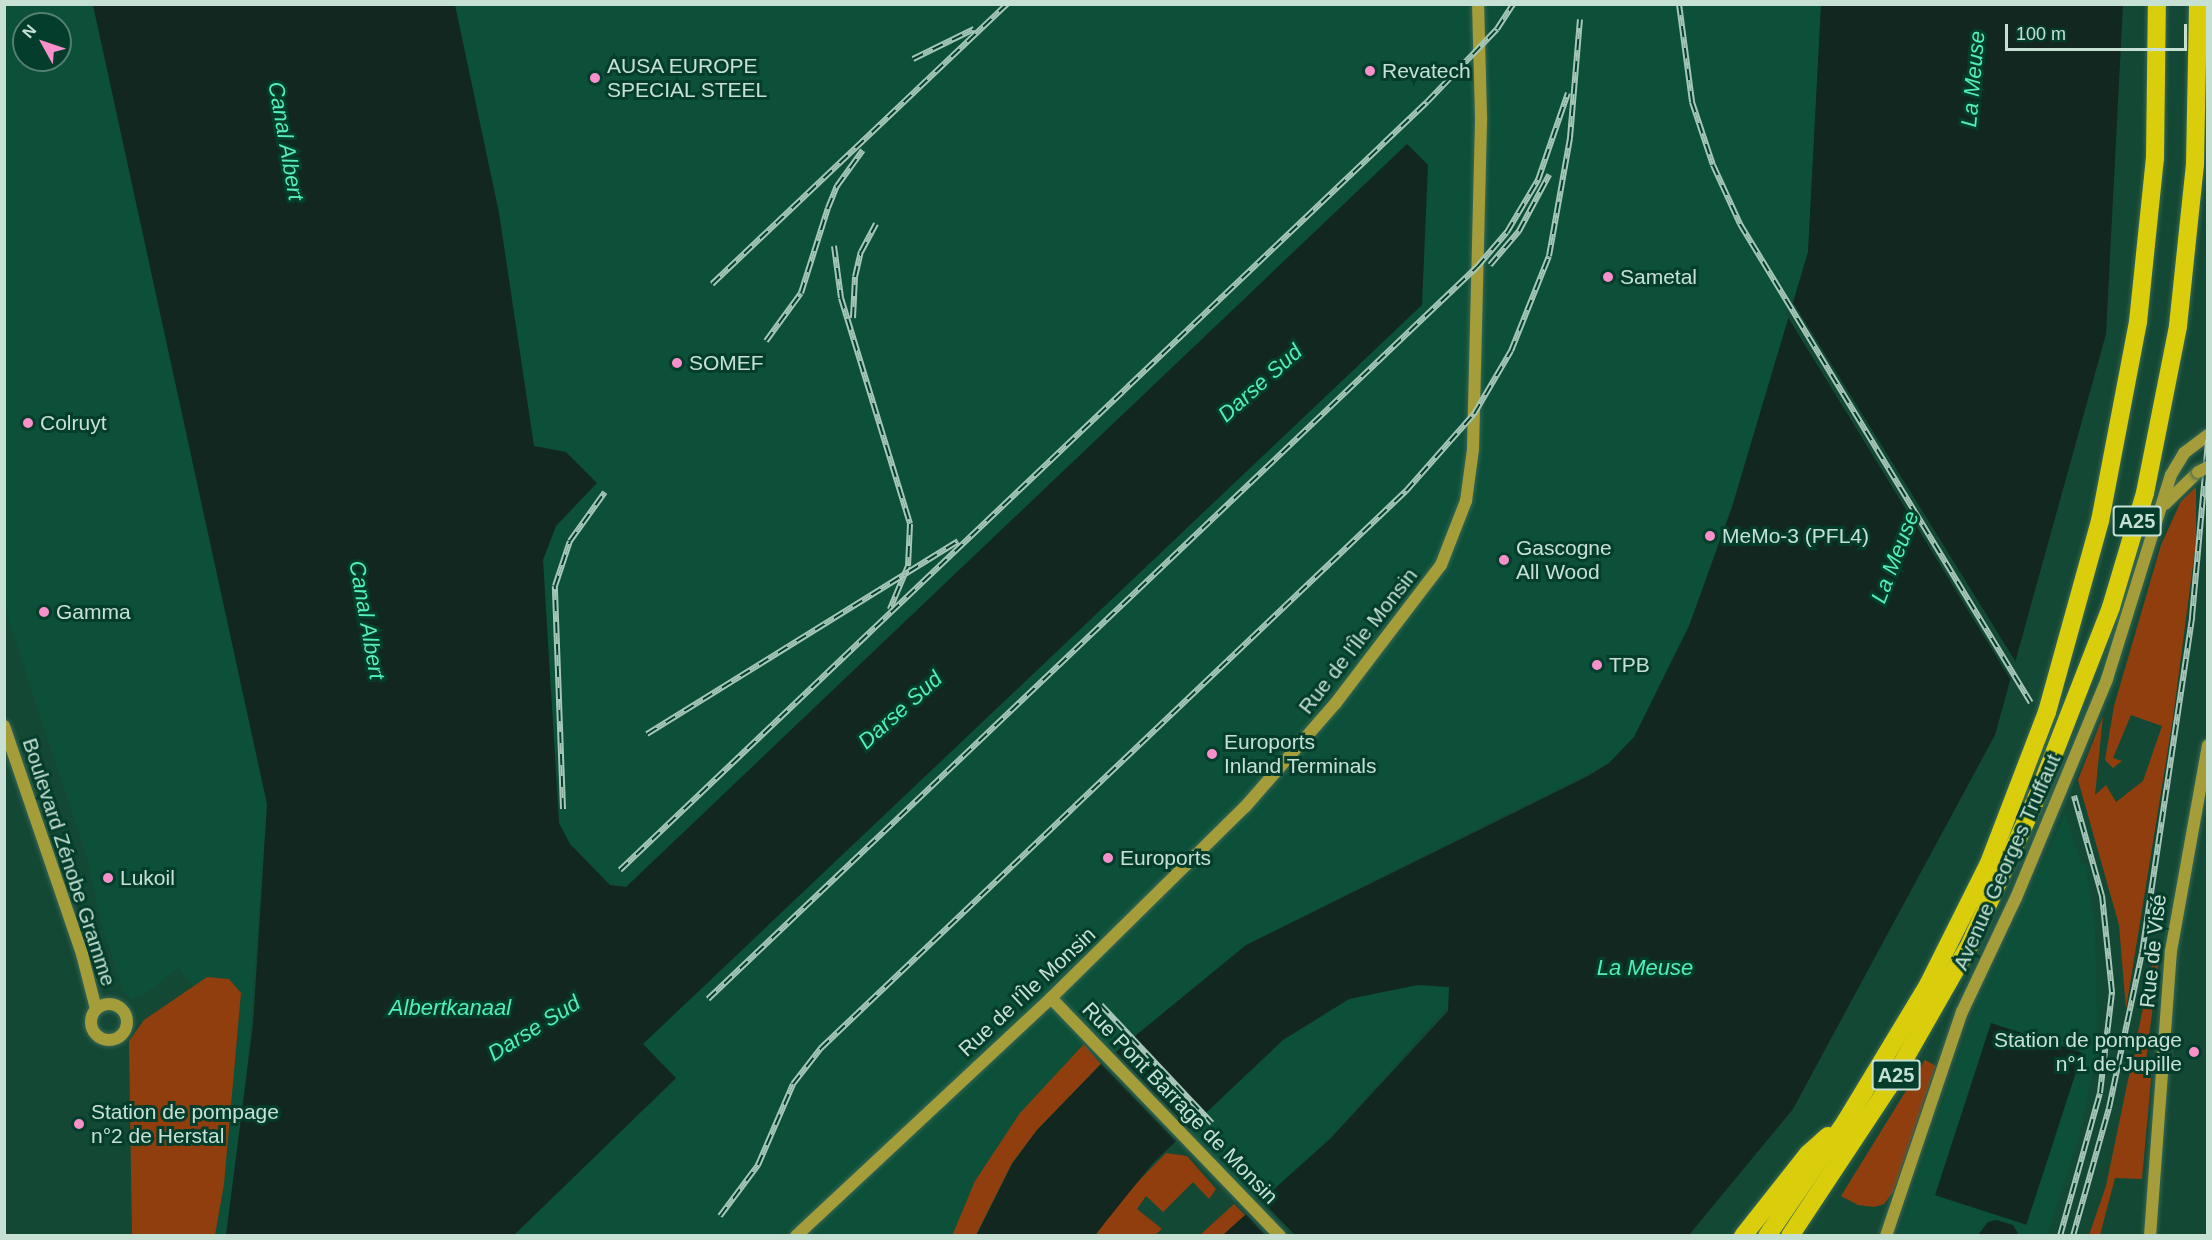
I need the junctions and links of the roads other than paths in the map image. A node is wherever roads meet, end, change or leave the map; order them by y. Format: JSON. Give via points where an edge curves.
{"nodes":[{"id":1,"x":1478,"y":4,"type":"edge"},
{"id":2,"x":2157,"y":4,"type":"edge"},
{"id":3,"x":2199,"y":4,"type":"edge"},
{"id":4,"x":2204,"y":437,"type":"edge"},
{"id":5,"x":2203,"y":470,"type":"edge"},
{"id":6,"x":2164,"y":505,"type":"junction"},
{"id":7,"x":4,"y":726,"type":"edge"},
{"id":8,"x":2208,"y":745,"type":"edge"},
{"id":9,"x":1051,"y":998,"type":"junction"},
{"id":10,"x":96,"y":1009,"type":"dead end"},
{"id":11,"x":1846,"y":1121,"type":"junction"},
{"id":12,"x":1851,"y":1146,"type":"junction"},
{"id":13,"x":796,"y":1236,"type":"edge"},
{"id":14,"x":1280,"y":1236,"type":"edge"},
{"id":15,"x":1743,"y":1236,"type":"edge"},
{"id":16,"x":1767,"y":1236,"type":"edge"},
{"id":17,"x":1790,"y":1236,"type":"edge"},
{"id":18,"x":1805,"y":1236,"type":"edge"},
{"id":19,"x":1886,"y":1236,"type":"edge"},
{"id":20,"x":2150,"y":1236,"type":"edge"}],
"edges":[{"from":1,"to":9,"type":"street","name":"Rue de l'Île Monsin","via":[[1481,116],[1473,449],[1466,501],[1450,549],[1403,619],[1277,772]]},
{"from":2,"to":11,"type":"highway","number":"A25","via":[[2155,158],[2138,322],[2109,482],[2071,633],[2047,712],[1989,863],[1928,985]]},
{"from":3,"to":12,"type":"highway","number":"A25","via":[[2189,245],[2163,409],[2123,571],[2067,723],[1988,907],[1938,1003]]},
{"from":4,"to":6,"type":"street","name":"Avenue Georges Truffaut","via":[[2175,467]]},
{"from":5,"to":6,"type":"street","name":"Avenue Georges Truffaut"},
{"from":6,"to":19,"type":"street","name":"Avenue Georges Truffaut","via":[[2107,679],[2016,898],[1962,1012]]},
{"from":7,"to":10,"type":"street","name":"Boulevard Zénobe Gramme","via":[[82,954]]},
{"from":8,"to":20,"type":"street","name":"Rue de Visé","via":[[2171,951]]},
{"from":9,"to":13,"type":"street","name":"Rue de l'Île Monsin"},
{"from":9,"to":14,"type":"street","name":"Rue Pont Barrage de Monsin"},
{"from":11,"to":15,"type":"highway","number":"A25","via":[[1808,1154]]},
{"from":11,"to":16,"type":"highway","number":"A25"},
{"from":12,"to":17,"type":"highway","number":"A25"},
{"from":12,"to":18,"type":"highway","via":[[1848,1168]]}]}
